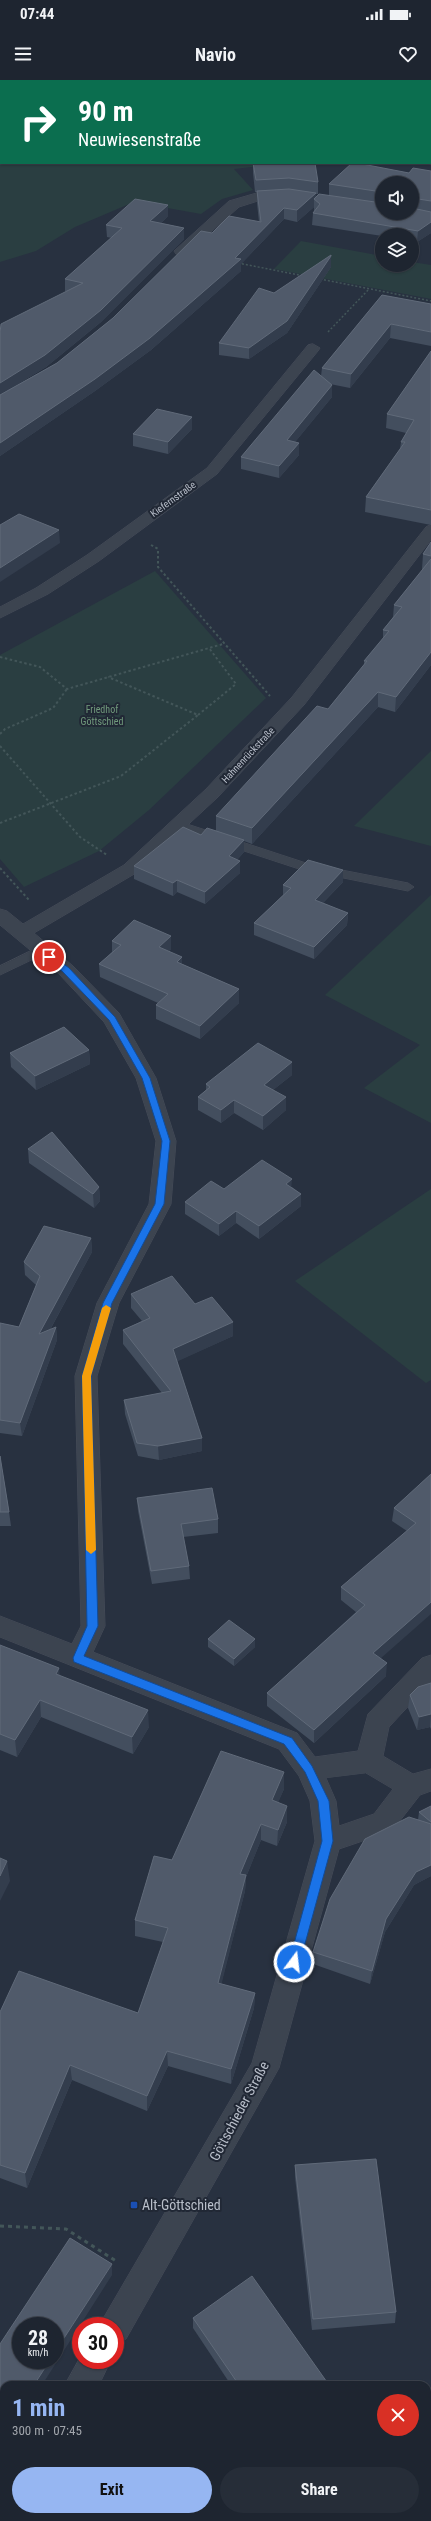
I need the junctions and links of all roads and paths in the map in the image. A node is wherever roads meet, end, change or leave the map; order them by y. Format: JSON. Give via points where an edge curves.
{"nodes":[{"id":1,"x":297,"y":196,"type":"edge"},
{"id":2,"x":233,"y":262,"type":"edge"},
{"id":3,"x":169,"y":263,"type":"edge"},
{"id":4,"x":308,"y":277,"type":"edge"},
{"id":5,"x":316,"y":278,"type":"edge"},
{"id":6,"x":369,"y":289,"type":"junction"},
{"id":7,"x":431,"y":300,"type":"edge"},
{"id":8,"x":313,"y":348,"type":"joint"},
{"id":9,"x":431,"y":530,"type":"edge"},
{"id":10,"x":127,"y":533,"type":"junction"},
{"id":11,"x":0,"y":613,"type":"edge"},
{"id":12,"x":224,"y":644,"type":"junction"},
{"id":13,"x":209,"y":648,"type":"junction"},
{"id":14,"x":0,"y":657,"type":"edge"},
{"id":15,"x":108,"y":677,"type":"junction"},
{"id":16,"x":67,"y":689,"type":"junction"},
{"id":17,"x":271,"y":698,"type":"dead end"},
{"id":18,"x":198,"y":715,"type":"junction"},
{"id":19,"x":0,"y":734,"type":"edge"},
{"id":20,"x":0,"y":746,"type":"edge"},
{"id":21,"x":51,"y":803,"type":"junction"},
{"id":22,"x":0,"y":823,"type":"edge"},
{"id":23,"x":178,"y":825,"type":"junction"},
{"id":24,"x":0,"y":868,"type":"edge"},
{"id":25,"x":130,"y":869,"type":"junction"},
{"id":26,"x":408,"y":887,"type":"dead end"},
{"id":27,"x":0,"y":915,"type":"edge"},
{"id":28,"x":45,"y":919,"type":"junction"},
{"id":29,"x":21,"y":933,"type":"junction"},
{"id":30,"x":41,"y":950,"type":"junction"},
{"id":31,"x":0,"y":971,"type":"edge"},
{"id":32,"x":0,"y":1626,"type":"edge"},
{"id":33,"x":78,"y":1658,"type":"junction"},
{"id":34,"x":431,"y":1665,"type":"edge"},
{"id":35,"x":369,"y":1760,"type":"junction"},
{"id":36,"x":309,"y":1769,"type":"junction"},
{"id":37,"x":421,"y":1783,"type":"edge"},
{"id":38,"x":328,"y":1841,"type":"junction"},
{"id":39,"x":0,"y":2226,"type":"edge"},
{"id":40,"x":144,"y":2279,"type":"junction"},
{"id":41,"x":122,"y":2317,"type":"edge"},
{"id":42,"x":91,"y":2369,"type":"edge"},
{"id":43,"x":83,"y":2381,"type":"edge"}],
"edges":[{"from":1,"to":3,"type":"street","via":[[260,196],[234,204]]},
{"from":2,"to":4,"type":"path"},
{"from":5,"to":6,"type":"path"},
{"from":6,"to":7,"type":"path"},
{"from":6,"to":8,"type":"path"},
{"from":8,"to":10,"type":"street","name":"Kiefernstraße","via":[[212,471]]},
{"from":9,"to":23,"type":"street","name":"Hahnenrückstraße","via":[[298,700],[212,793]]},
{"from":10,"to":11,"type":"street","name":"Kiefernstraße","via":[[42,591]]},
{"from":10,"to":12,"type":"path","via":[[158,549],[158,567]]},
{"from":12,"to":13,"type":"path"},
{"from":12,"to":17,"type":"path"},
{"from":13,"to":15,"type":"path"},
{"from":13,"to":18,"type":"path","via":[[236,684]]},
{"from":14,"to":16,"type":"path","via":[[40,667]]},
{"from":15,"to":16,"type":"path"},
{"from":15,"to":18,"type":"path"},
{"from":16,"to":19,"type":"path","via":[[53,708],[5,729]]},
{"from":18,"to":21,"type":"path","via":[[121,776]]},
{"from":20,"to":21,"type":"path"},
{"from":21,"to":22,"type":"path"},
{"from":21,"to":25,"type":"path","via":[[80,837]]},
{"from":23,"to":25,"type":"street","name":"Hahnenrückstraße"},
{"from":23,"to":26,"type":"lane","via":[[303,866]]},
{"from":24,"to":28,"type":"path"},
{"from":25,"to":28,"type":"street","name":"Hahnenrückstraße"},
{"from":27,"to":29,"type":"street"},
{"from":28,"to":29,"type":"street","name":"Hahnenrückstraße"},
{"from":29,"to":30,"type":"street"},
{"from":30,"to":31,"type":"lane"},
{"from":30,"to":33,"type":"street","via":[[66,970],[112,1018],[146,1078],[166,1141],[160,1204],[108,1303],[86,1376],[92,1626]]},
{"from":32,"to":33,"type":"street","name":"Göttschieder Straße"},
{"from":33,"to":36,"type":"street","name":"Göttschieder Straße","via":[[288,1741]]},
{"from":34,"to":35,"type":"street","via":[[377,1722]]},
{"from":35,"to":36,"type":"street"},
{"from":35,"to":37,"type":"street"},
{"from":36,"to":38,"type":"street","name":"Göttschieder Straße","via":[[323,1801]]},
{"from":37,"to":38,"type":"street","via":[[383,1823]]},
{"from":38,"to":40,"type":"street","name":"Göttschieder Straße","via":[[265,2068]]},
{"from":39,"to":40,"type":"path","via":[[66,2229]]},
{"from":40,"to":41,"type":"street","name":"Göttschieder Straße"},
{"from":42,"to":43,"type":"street"}]}
